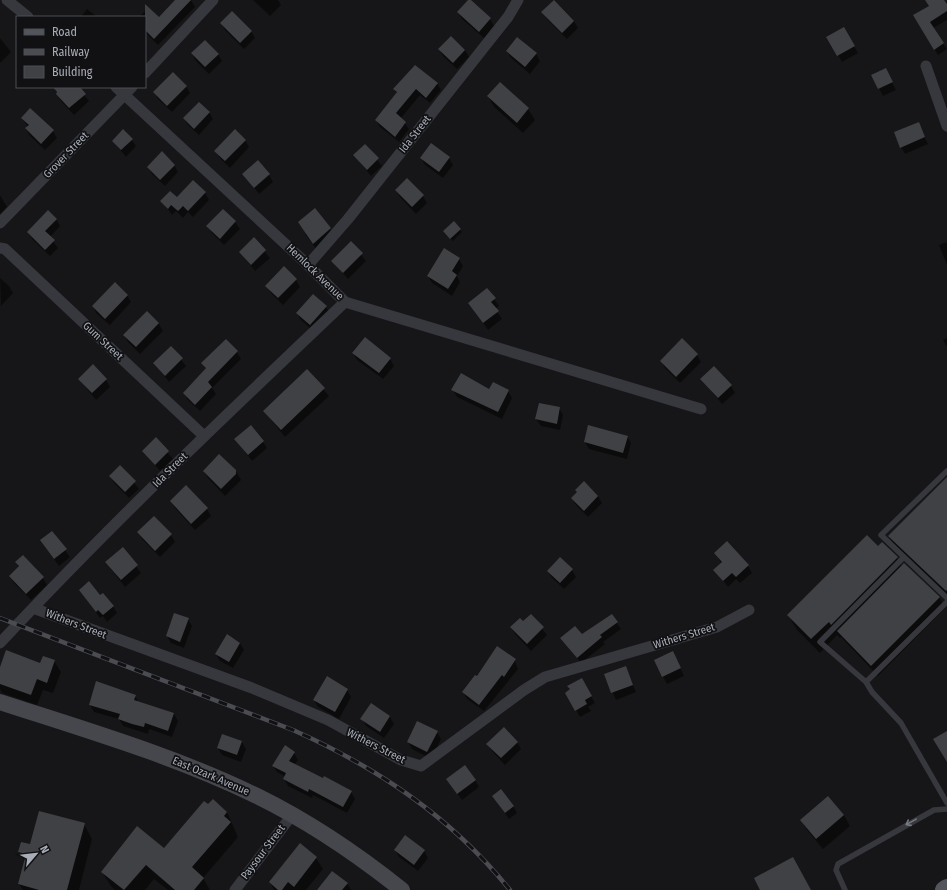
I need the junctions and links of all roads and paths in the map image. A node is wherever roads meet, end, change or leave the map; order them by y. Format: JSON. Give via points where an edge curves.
{"nodes":[{"id":1,"x":7,"y":0,"type":"edge"},
{"id":2,"x":213,"y":0,"type":"edge"},
{"id":3,"x":518,"y":0,"type":"edge"},
{"id":4,"x":27,"y":16,"type":"edge"},
{"id":5,"x":926,"y":66,"type":"dead end"},
{"id":6,"x":146,"y":72,"type":"edge"},
{"id":7,"x":128,"y":91,"type":"edge"},
{"id":8,"x":947,"y":126,"type":"edge"},
{"id":9,"x":0,"y":223,"type":"edge"},
{"id":10,"x":0,"y":248,"type":"edge"},
{"id":11,"x":308,"y":264,"type":"junction"},
{"id":12,"x":345,"y":302,"type":"junction"},
{"id":13,"x":700,"y":409,"type":"dead end"},
{"id":14,"x":204,"y":436,"type":"junction"},
{"id":15,"x":947,"y":472,"type":"edge"},
{"id":16,"x":904,"y":557,"type":"junction"},
{"id":17,"x":947,"y":598,"type":"edge"},
{"id":18,"x":947,"y":602,"type":"edge"},
{"id":19,"x":33,"y":608,"type":"junction"},
{"id":20,"x":749,"y":610,"type":"dead end"},
{"id":21,"x":0,"y":643,"type":"edge"},
{"id":22,"x":866,"y":682,"type":"junction"},
{"id":23,"x":0,"y":702,"type":"edge"},
{"id":24,"x":947,"y":803,"type":"edge"},
{"id":25,"x":947,"y":809,"type":"edge"},
{"id":26,"x":292,"y":814,"type":"junction"},
{"id":27,"x":947,"y":888,"type":"edge"},
{"id":28,"x":235,"y":890,"type":"edge"},
{"id":29,"x":402,"y":890,"type":"edge"},
{"id":30,"x":845,"y":890,"type":"edge"},
{"id":31,"x":944,"y":890,"type":"edge"}],
"edges":[{"from":1,"to":4,"type":"street"},
{"from":2,"to":6,"type":"street"},
{"from":3,"to":11,"type":"street","name":"Ida Street","via":[[508,18],[348,219]]},
{"from":5,"to":8,"type":"street"},
{"from":7,"to":9,"type":"street","name":"Grover Street"},
{"from":7,"to":11,"type":"street","name":"Hemlock Avenue"},
{"from":10,"to":14,"type":"street","name":"Gum Street","via":[[5,249]]},
{"from":11,"to":12,"type":"street","name":"Hemlock Avenue"},
{"from":12,"to":13,"type":"street","name":"Hemlock Avenue"},
{"from":12,"to":14,"type":"street","name":"Ida Street"},
{"from":14,"to":19,"type":"street","name":"Ida Street"},
{"from":15,"to":16,"type":"lane","via":[[881,536]]},
{"from":16,"to":17,"type":"lane"},
{"from":16,"to":22,"type":"lane","via":[[820,642]]},
{"from":18,"to":22,"type":"lane"},
{"from":19,"to":20,"type":"street","name":"Withers Street","via":[[252,688],[328,720],[400,760],[421,766],[545,677],[717,627]]},
{"from":19,"to":21,"type":"street","name":"Ida Street"},
{"from":22,"to":24,"type":"lane","via":[[872,692],[901,722]]},
{"from":23,"to":26,"type":"main road","name":"East Ozark Avenue","via":[[175,761]]},
{"from":25,"to":30,"type":"lane","one_way":true,"via":[[934,810],[838,864],[836,870]]},
{"from":26,"to":28,"type":"street","name":"Paysour Street"},
{"from":26,"to":29,"type":"main road","name":"East Ozark Avenue"},
{"from":27,"to":31,"type":"main road"}]}
